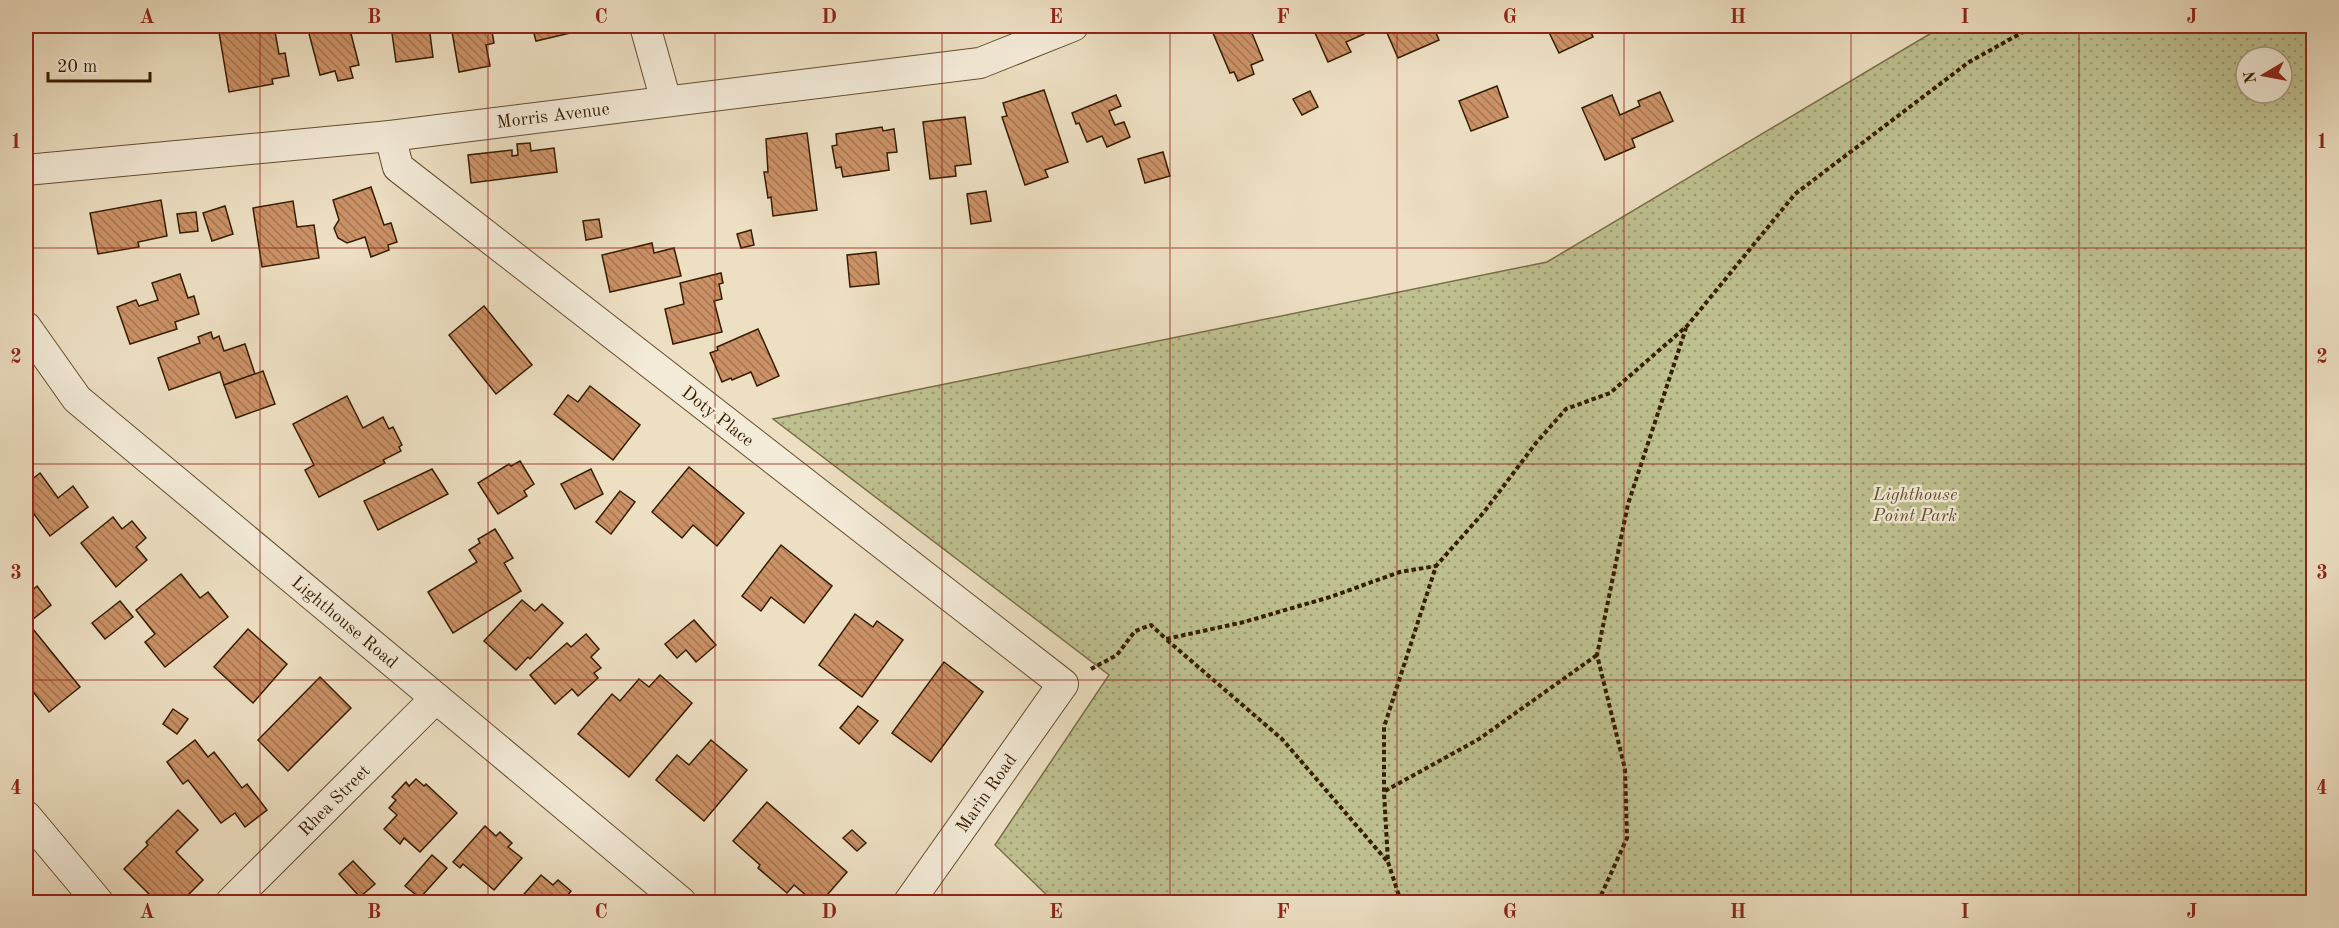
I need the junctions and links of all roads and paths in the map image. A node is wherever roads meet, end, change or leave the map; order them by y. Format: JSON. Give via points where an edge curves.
{"nodes":[{"id":1,"x":645,"y":26,"type":"edge"},
{"id":2,"x":1073,"y":26,"type":"edge"},
{"id":3,"x":2034,"y":26,"type":"edge"},
{"id":4,"x":1033,"y":34,"type":"edge"},
{"id":5,"x":666,"y":101,"type":"junction"},
{"id":6,"x":390,"y":136,"type":"junction"},
{"id":7,"x":26,"y":170,"type":"edge"},
{"id":8,"x":1687,"y":326,"type":"junction"},
{"id":9,"x":26,"y":327,"type":"edge"},
{"id":10,"x":1436,"y":566,"type":"junction"},
{"id":11,"x":1166,"y":639,"type":"junction"},
{"id":12,"x":1597,"y":655,"type":"junction"},
{"id":13,"x":1063,"y":684,"type":"junction"},
{"id":14,"x":436,"y":698,"type":"junction"},
{"id":15,"x":1384,"y":792,"type":"junction"},
{"id":16,"x":26,"y":816,"type":"edge"},
{"id":17,"x":1388,"y":862,"type":"junction"},
{"id":18,"x":1597,"y":902,"type":"edge"},
{"id":19,"x":99,"y":903,"type":"edge"},
{"id":20,"x":231,"y":903,"type":"edge"},
{"id":21,"x":681,"y":903,"type":"edge"},
{"id":22,"x":909,"y":903,"type":"edge"},
{"id":23,"x":1401,"y":903,"type":"edge"}],
"edges":[{"from":1,"to":5,"type":"street"},
{"from":2,"to":4,"type":"street","name":"Morris Avenue"},
{"from":3,"to":8,"type":"path","via":[[1969,62],[1795,194]]},
{"from":4,"to":5,"type":"street","name":"Morris Avenue","via":[[980,63]]},
{"from":5,"to":6,"type":"street","name":"Morris Avenue"},
{"from":6,"to":7,"type":"street","name":"Morris Avenue"},
{"from":6,"to":13,"type":"street","name":"Doty Place","via":[[398,167]]},
{"from":8,"to":10,"type":"path","via":[[1610,393],[1566,409]]},
{"from":8,"to":12,"type":"path","via":[[1628,504]]},
{"from":9,"to":14,"type":"street","name":"Lighthouse Road","via":[[77,399]]},
{"from":10,"to":11,"type":"path","via":[[1400,572],[1244,622]]},
{"from":10,"to":15,"type":"path","via":[[1384,727]]},
{"from":11,"to":13,"type":"path","via":[[1151,625],[1143,628],[1117,655]]},
{"from":11,"to":17,"type":"path","via":[[1282,739]]},
{"from":12,"to":15,"type":"path","via":[[1479,739]]},
{"from":12,"to":18,"type":"path","via":[[1625,769],[1627,838]]},
{"from":13,"to":22,"type":"street","name":"Marin Road"},
{"from":14,"to":20,"type":"street","name":"Rhea Street"},
{"from":14,"to":21,"type":"street","name":"Lighthouse Road"},
{"from":15,"to":17,"type":"path"},
{"from":16,"to":19,"type":"street"},
{"from":17,"to":23,"type":"path"}]}
